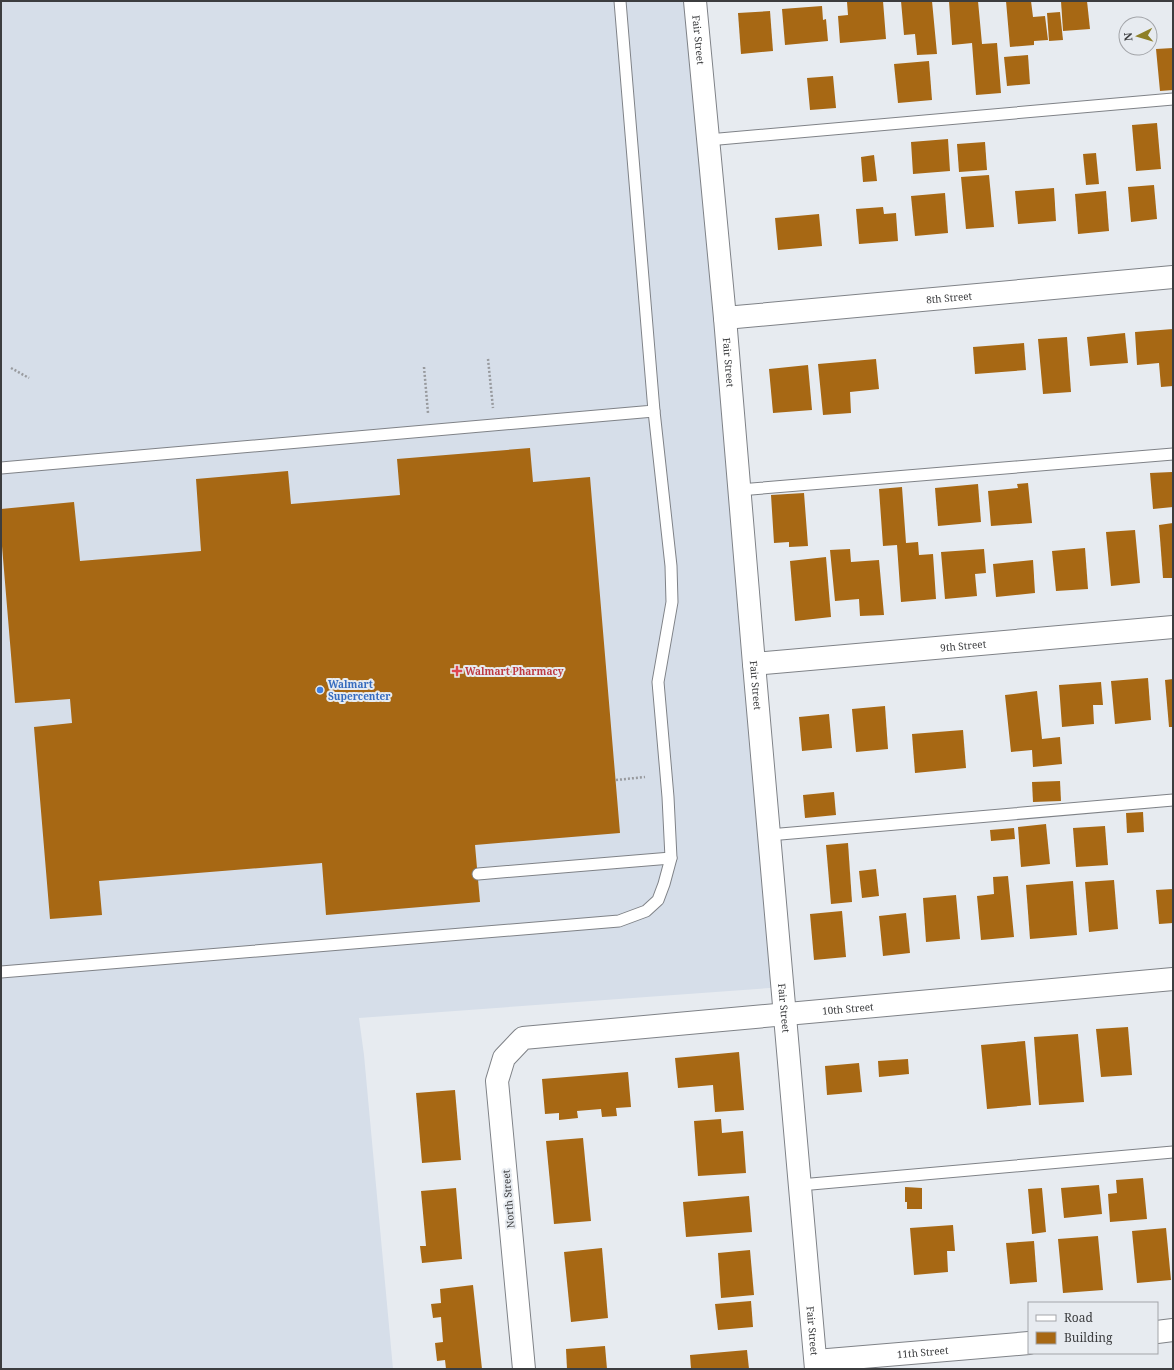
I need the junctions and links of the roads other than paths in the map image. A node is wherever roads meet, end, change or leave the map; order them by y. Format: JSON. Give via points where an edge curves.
{"nodes":[{"id":1,"x":620,"y":1,"type":"edge"},
{"id":2,"x":695,"y":1,"type":"edge"},
{"id":3,"x":1173,"y":99,"type":"edge"},
{"id":4,"x":708,"y":140,"type":"junction"},
{"id":5,"x":1173,"y":277,"type":"edge"},
{"id":6,"x":725,"y":318,"type":"junction"},
{"id":7,"x":654,"y":411,"type":"junction"},
{"id":8,"x":1173,"y":454,"type":"edge"},
{"id":9,"x":1,"y":468,"type":"edge"},
{"id":10,"x":739,"y":490,"type":"junction"},
{"id":11,"x":1173,"y":627,"type":"edge"},
{"id":12,"x":754,"y":664,"type":"junction"},
{"id":13,"x":1173,"y":800,"type":"edge"},
{"id":14,"x":769,"y":835,"type":"junction"},
{"id":15,"x":671,"y":858,"type":"junction"},
{"id":16,"x":478,"y":874,"type":"dead end"},
{"id":17,"x":1,"y":972,"type":"edge"},
{"id":18,"x":1173,"y":979,"type":"edge"},
{"id":19,"x":785,"y":1014,"type":"junction"},
{"id":20,"x":523,"y":1038,"type":"joint"},
{"id":21,"x":1173,"y":1152,"type":"edge"},
{"id":22,"x":800,"y":1185,"type":"junction"},
{"id":23,"x":1173,"y":1330,"type":"edge"},
{"id":24,"x":1158,"y":1332,"type":"edge"},
{"id":25,"x":1028,"y":1343,"type":"edge"},
{"id":26,"x":816,"y":1365,"type":"edge"},
{"id":27,"x":524,"y":1369,"type":"edge"}],
"edges":[{"from":1,"to":7,"type":"lane"},
{"from":2,"to":4,"type":"street","name":"Fair Street"},
{"from":3,"to":4,"type":"lane"},
{"from":4,"to":6,"type":"street","name":"Fair Street"},
{"from":5,"to":6,"type":"street","name":"8th Street"},
{"from":6,"to":10,"type":"street","name":"Fair Street"},
{"from":7,"to":9,"type":"lane"},
{"from":7,"to":15,"type":"lane","via":[[671,566],[672,602],[658,682]]},
{"from":8,"to":10,"type":"lane"},
{"from":10,"to":12,"type":"street","name":"Fair Street"},
{"from":11,"to":12,"type":"street","name":"9th Street"},
{"from":12,"to":14,"type":"street","name":"Fair Street"},
{"from":13,"to":14,"type":"lane"},
{"from":14,"to":19,"type":"street","name":"Fair Street"},
{"from":15,"to":16,"type":"lane"},
{"from":15,"to":17,"type":"lane","via":[[658,900],[646,910],[619,921]]},
{"from":18,"to":19,"type":"street","name":"10th Street"},
{"from":19,"to":20,"type":"street","name":"10th Street"},
{"from":19,"to":22,"type":"street","name":"Fair Street"},
{"from":20,"to":27,"type":"street","name":"North Street","via":[[504,1058],[497,1081]]},
{"from":21,"to":22,"type":"lane"},
{"from":22,"to":26,"type":"street","name":"Fair Street"},
{"from":23,"to":24,"type":"street"},
{"from":25,"to":26,"type":"street","name":"11th Street"}]}
